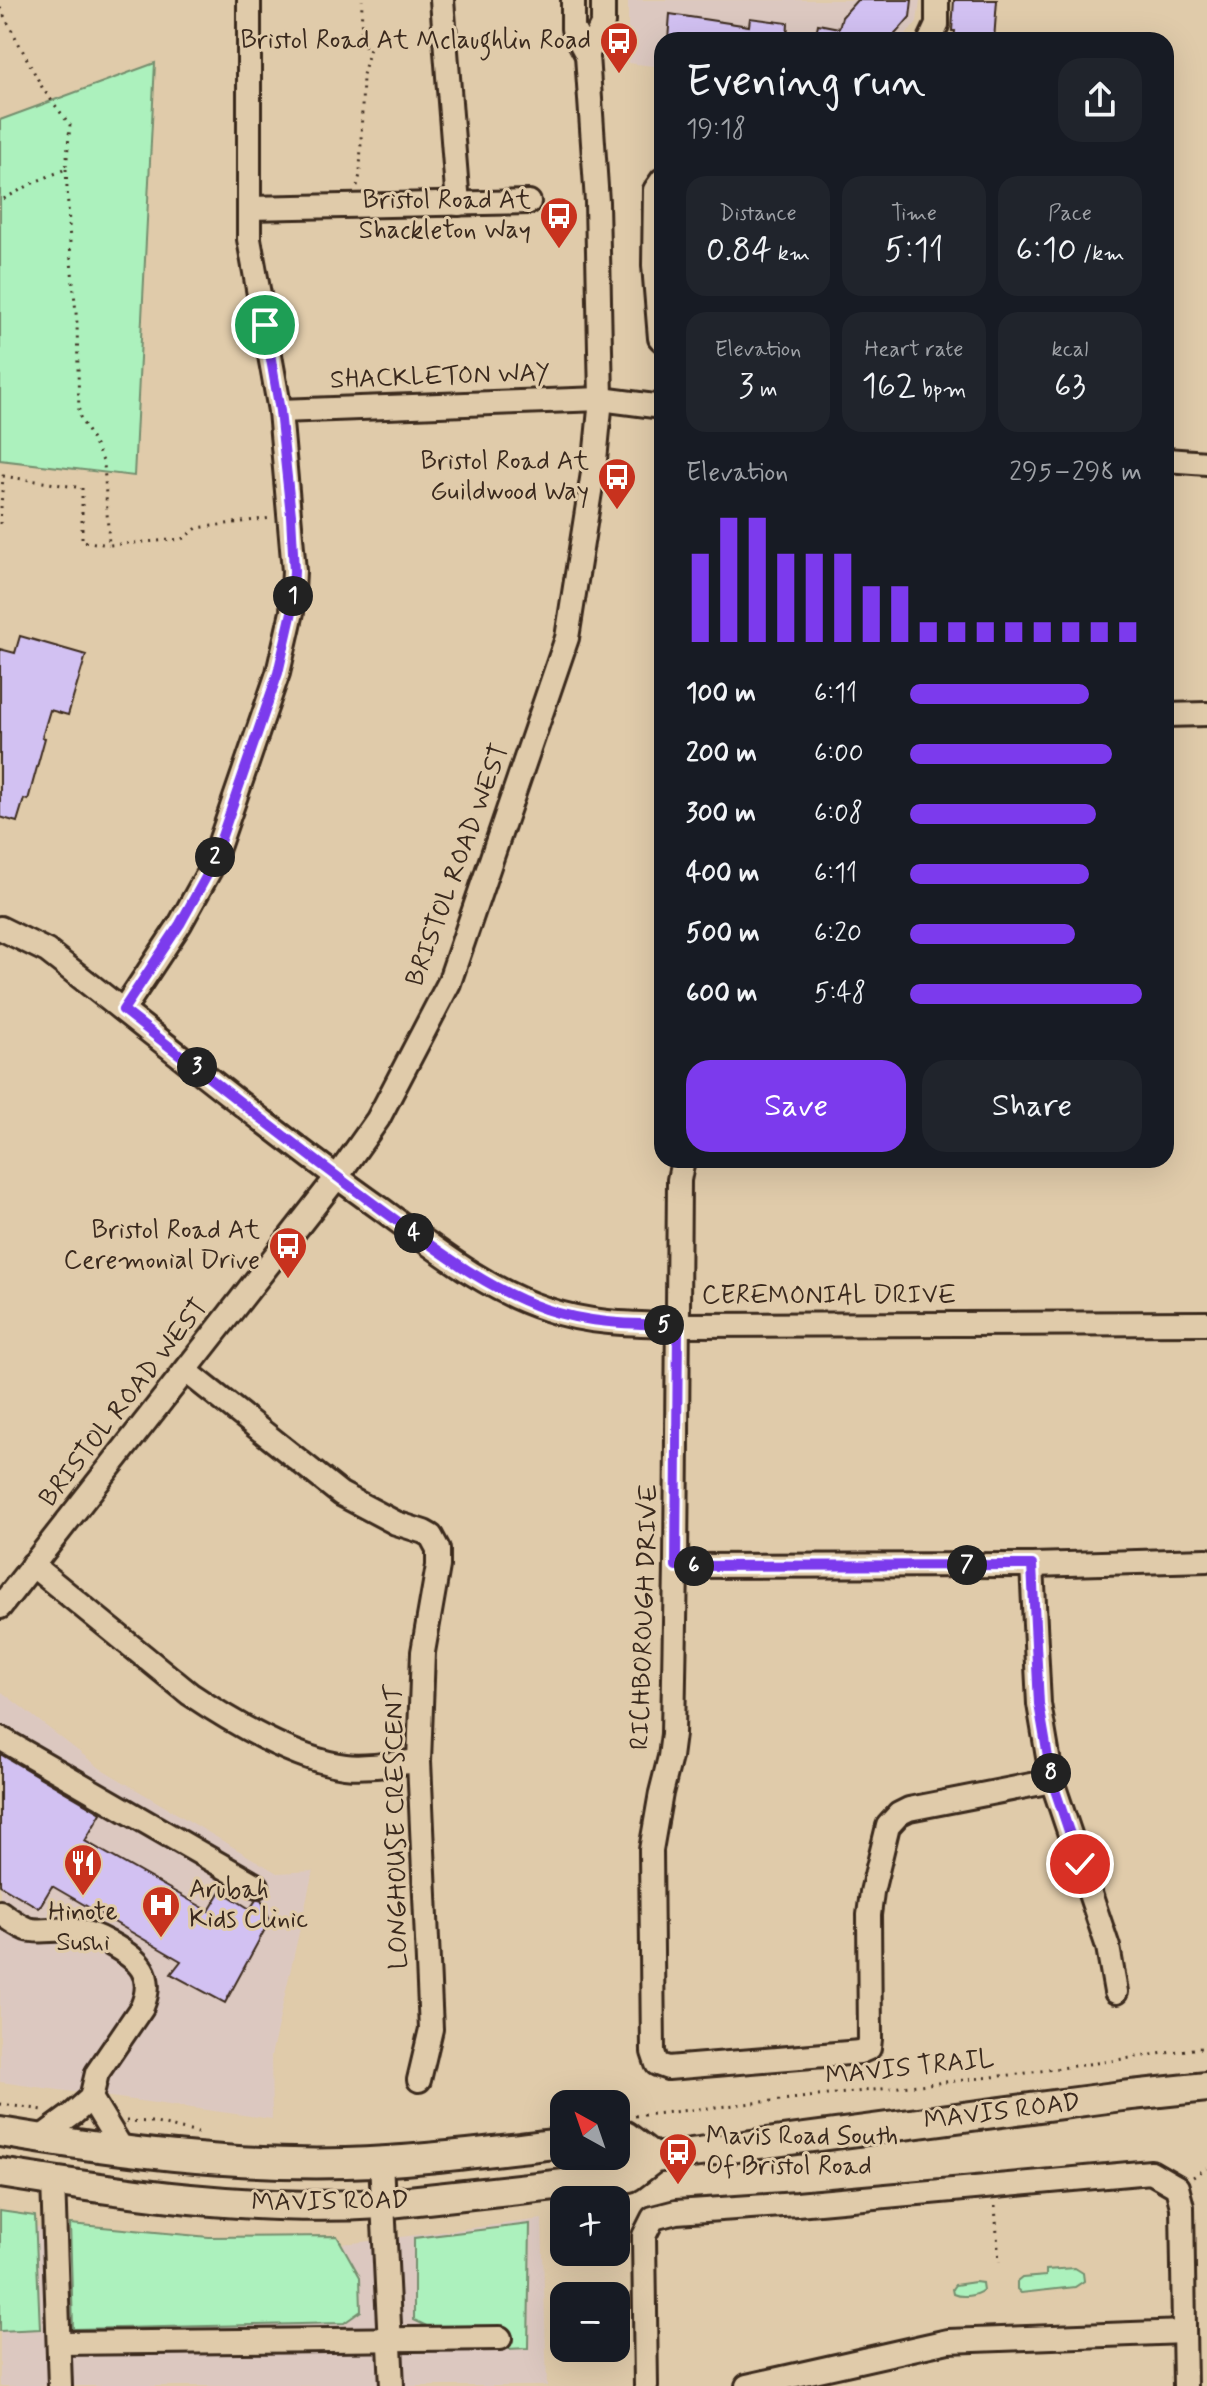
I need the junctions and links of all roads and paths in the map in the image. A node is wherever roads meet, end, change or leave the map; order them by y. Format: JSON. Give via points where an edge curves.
{"nodes":[{"id":1,"x":249,"y":0,"type":"edge"},
{"id":2,"x":362,"y":0,"type":"edge"},
{"id":3,"x":442,"y":0,"type":"edge"},
{"id":4,"x":573,"y":0,"type":"edge"},
{"id":5,"x":603,"y":0,"type":"edge"},
{"id":6,"x":937,"y":0,"type":"edge"},
{"id":7,"x":0,"y":8,"type":"edge"},
{"id":8,"x":934,"y":32,"type":"edge"},
{"id":9,"x":587,"y":55,"type":"junction"},
{"id":10,"x":66,"y":169,"type":"junction"},
{"id":11,"x":0,"y":201,"type":"edge"},
{"id":12,"x":529,"y":202,"type":"dead end"},
{"id":13,"x":458,"y":204,"type":"junction"},
{"id":14,"x":351,"y":205,"type":"junction"},
{"id":15,"x":249,"y":208,"type":"junction"},
{"id":16,"x":601,"y":399,"type":"junction"},
{"id":17,"x":654,"y":406,"type":"edge"},
{"id":18,"x":280,"y":411,"type":"junction"},
{"id":19,"x":1174,"y":461,"type":"edge"},
{"id":20,"x":1207,"y":463,"type":"edge"},
{"id":21,"x":291,"y":515,"type":"junction"},
{"id":22,"x":0,"y":524,"type":"edge"},
{"id":23,"x":109,"y":545,"type":"junction"},
{"id":24,"x":1207,"y":714,"type":"edge"},
{"id":25,"x":1174,"y":715,"type":"edge"},
{"id":26,"x":0,"y":928,"type":"edge"},
{"id":27,"x":123,"y":1010,"type":"junction"},
{"id":28,"x":681,"y":1168,"type":"edge"},
{"id":29,"x":337,"y":1177,"type":"junction"},
{"id":30,"x":1207,"y":1323,"type":"edge"},
{"id":31,"x":678,"y":1325,"type":"junction"},
{"id":32,"x":186,"y":1371,"type":"junction"},
{"id":33,"x":1207,"y":1560,"type":"edge"},
{"id":34,"x":32,"y":1565,"type":"junction"},
{"id":35,"x":1032,"y":1565,"type":"junction"},
{"id":36,"x":676,"y":1566,"type":"junction"},
{"id":37,"x":0,"y":1607,"type":"edge"},
{"id":38,"x":0,"y":1738,"type":"edge"},
{"id":39,"x":419,"y":1761,"type":"junction"},
{"id":40,"x":1052,"y":1781,"type":"junction"},
{"id":41,"x":257,"y":1886,"type":"dead end"},
{"id":42,"x":0,"y":1912,"type":"edge"},
{"id":43,"x":1116,"y":1992,"type":"dead end"},
{"id":44,"x":1207,"y":2047,"type":"edge"},
{"id":45,"x":419,"y":2080,"type":"dead end"},
{"id":46,"x":1207,"y":2087,"type":"edge"},
{"id":47,"x":91,"y":2098,"type":"junction"},
{"id":48,"x":0,"y":2104,"type":"edge"},
{"id":49,"x":47,"y":2110,"type":"dead end"},
{"id":50,"x":114,"y":2120,"type":"dead end"},
{"id":51,"x":630,"y":2126,"type":"edge"},
{"id":52,"x":0,"y":2132,"type":"edge"},
{"id":53,"x":202,"y":2134,"type":"dead end"},
{"id":54,"x":39,"y":2139,"type":"junction"},
{"id":55,"x":630,"y":2140,"type":"edge"},
{"id":56,"x":550,"y":2144,"type":"edge"},
{"id":57,"x":122,"y":2149,"type":"junction"},
{"id":58,"x":654,"y":2158,"type":"junction"},
{"id":59,"x":381,"y":2161,"type":"junction"},
{"id":60,"x":0,"y":2173,"type":"edge"},
{"id":61,"x":53,"y":2180,"type":"junction"},
{"id":62,"x":993,"y":2185,"type":"junction"},
{"id":63,"x":381,"y":2204,"type":"junction"},
{"id":64,"x":999,"y":2262,"type":"dead end"},
{"id":65,"x":1184,"y":2332,"type":"junction"},
{"id":66,"x":500,"y":2338,"type":"dead end"},
{"id":67,"x":390,"y":2340,"type":"junction"},
{"id":68,"x":59,"y":2343,"type":"junction"},
{"id":69,"x":60,"y":2386,"type":"edge"},
{"id":70,"x":392,"y":2386,"type":"edge"},
{"id":71,"x":646,"y":2386,"type":"edge"},
{"id":72,"x":747,"y":2386,"type":"edge"},
{"id":73,"x":1185,"y":2386,"type":"edge"}],
"edges":[{"from":1,"to":15,"type":"street"},
{"from":2,"to":14,"type":"path","via":[[361,40],[370,48],[363,75],[360,175]]},
{"from":3,"to":13,"type":"street"},
{"from":4,"to":9,"type":"street","name":"BRISTOL ROAD WEST","via":[[573,29]]},
{"from":5,"to":9,"type":"street","name":"BRISTOL ROAD WEST","via":[[603,23]]},
{"from":6,"to":8,"type":"street"},
{"from":7,"to":10,"type":"path","via":[[43,89],[70,125]]},
{"from":9,"to":16,"type":"street","name":"BRISTOL ROAD WEST","via":[[597,202]]},
{"from":10,"to":11,"type":"path"},
{"from":10,"to":23,"type":"path","via":[[79,415],[104,463]]},
{"from":12,"to":13,"type":"street"},
{"from":13,"to":14,"type":"street"},
{"from":14,"to":15,"type":"street"},
{"from":15,"to":18,"type":"street","via":[[249,239]]},
{"from":16,"to":17,"type":"street","name":"SHACKLETON WAY"},
{"from":16,"to":18,"type":"street","name":"SHACKLETON WAY"},
{"from":16,"to":29,"type":"street","name":"BRISTOL ROAD WEST","via":[[567,638],[515,792],[449,983],[378,1119]]},
{"from":18,"to":21,"type":"street"},
{"from":19,"to":20,"type":"street"},
{"from":21,"to":23,"type":"path","via":[[197,528],[182,539]]},
{"from":21,"to":27,"type":"street","via":[[292,612],[243,778],[211,868]]},
{"from":22,"to":23,"type":"path","via":[[3,476],[82,488],[82,541]]},
{"from":24,"to":25,"type":"street"},
{"from":26,"to":27,"type":"street","name":"CEREMONIAL DRIVE","via":[[47,951]]},
{"from":27,"to":29,"type":"street","name":"CEREMONIAL DRIVE"},
{"from":28,"to":31,"type":"street","name":"RICHBOROUGH DRIVE"},
{"from":29,"to":31,"type":"street","name":"CEREMONIAL DRIVE","via":[[498,1289],[546,1309],[602,1323]]},
{"from":29,"to":32,"type":"street","name":"BRISTOL ROAD WEST"},
{"from":30,"to":31,"type":"street","name":"CEREMONIAL DRIVE"},
{"from":31,"to":36,"type":"street","name":"RICHBOROUGH DRIVE"},
{"from":32,"to":34,"type":"street","name":"BRISTOL ROAD WEST"},
{"from":32,"to":39,"type":"street","name":"LONGHOUSE CRESCENT","via":[[341,1494],[431,1536],[438,1566],[423,1652]]},
{"from":33,"to":35,"type":"street"},
{"from":34,"to":37,"type":"street","name":"BRISTOL ROAD WEST"},
{"from":34,"to":39,"type":"street","via":[[190,1694],[274,1741],[313,1759],[347,1766]]},
{"from":35,"to":36,"type":"street"},
{"from":35,"to":40,"type":"street","via":[[1039,1704]]},
{"from":36,"to":40,"type":"street","name":"RICHBOROUGH DRIVE","via":[[673,1734],[651,1850],[657,2064],[668,2068],[869,2048],[869,1915],[888,1826],[909,1809]]},
{"from":38,"to":41,"type":"street"},
{"from":39,"to":45,"type":"street","name":"LONGHOUSE CRESCENT","via":[[431,2029]]},
{"from":40,"to":43,"type":"street","via":[[1108,1947]]},
{"from":42,"to":47,"type":"street","via":[[27,1929],[94,1934],[141,1966],[146,1997],[97,2073]]},
{"from":44,"to":51,"type":"path","name":"MAVIS TRAIL"},
{"from":46,"to":58,"type":"main road","name":"MAVIS ROAD"},
{"from":47,"to":54,"type":"street"},
{"from":47,"to":57,"type":"street"},
{"from":48,"to":49,"type":"path"},
{"from":50,"to":53,"type":"path"},
{"from":52,"to":54,"type":"main road","name":"MAVIS ROAD"},
{"from":54,"to":57,"type":"main road","name":"MAVIS ROAD"},
{"from":55,"to":58,"type":"main road"},
{"from":56,"to":59,"type":"main road","name":"MAVIS ROAD"},
{"from":57,"to":59,"type":"main road","name":"MAVIS ROAD","via":[[210,2160]]},
{"from":58,"to":63,"type":"main road","name":"MAVIS ROAD","via":[[629,2177]]},
{"from":59,"to":63,"type":"street"},
{"from":60,"to":61,"type":"main road","name":"MAVIS ROAD"},
{"from":61,"to":63,"type":"main road","name":"MAVIS ROAD","via":[[258,2206]]},
{"from":61,"to":68,"type":"street"},
{"from":62,"to":64,"type":"path"},
{"from":62,"to":65,"type":"street","via":[[1151,2172],[1177,2187],[1182,2207]]},
{"from":62,"to":71,"type":"street","via":[[653,2218],[644,2236]]},
{"from":63,"to":67,"type":"street"},
{"from":65,"to":72,"type":"street","via":[[948,2341]]},
{"from":65,"to":73,"type":"street"},
{"from":66,"to":67,"type":"street"},
{"from":67,"to":68,"type":"street"},
{"from":67,"to":70,"type":"street"},
{"from":68,"to":69,"type":"street"}]}
